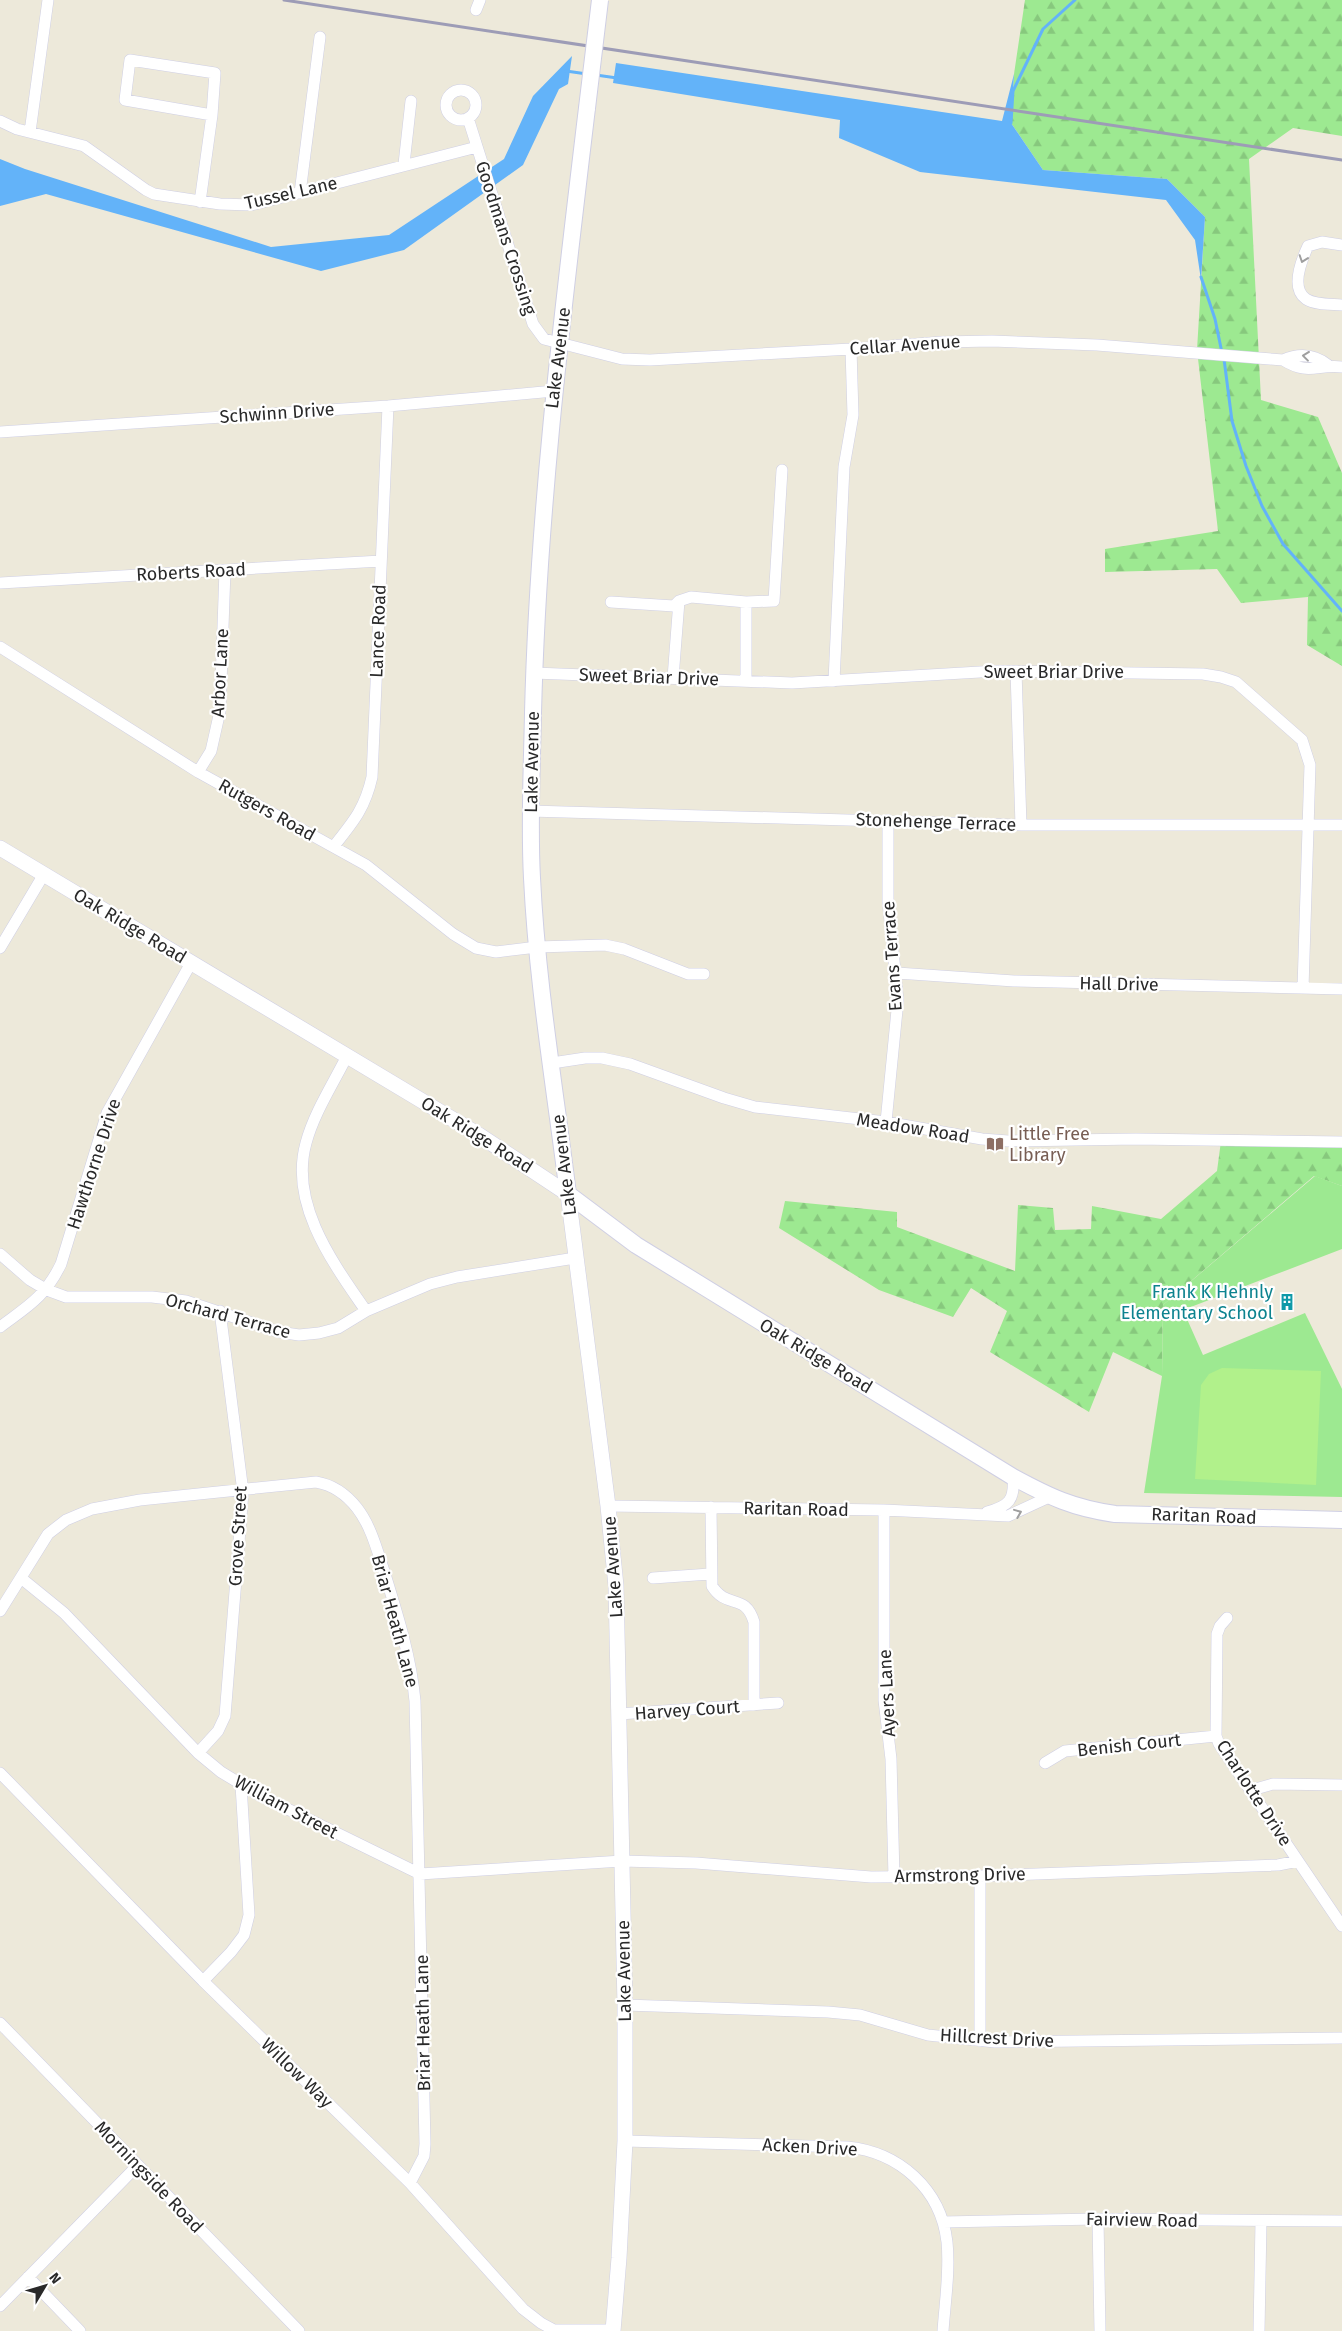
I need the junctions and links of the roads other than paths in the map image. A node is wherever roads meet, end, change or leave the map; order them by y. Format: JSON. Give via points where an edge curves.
{"nodes":[{"id":1,"x":48,"y":0,"type":"edge"},
{"id":2,"x":600,"y":0,"type":"edge"},
{"id":3,"x":320,"y":37,"type":"dead end"},
{"id":4,"x":411,"y":101,"type":"dead end"},
{"id":5,"x":212,"y":115,"type":"junction"},
{"id":6,"x":468,"y":118,"type":"dead end"},
{"id":7,"x":0,"y":121,"type":"edge"},
{"id":8,"x":30,"y":132,"type":"junction"},
{"id":9,"x":477,"y":147,"type":"junction"},
{"id":10,"x":404,"y":164,"type":"junction"},
{"id":11,"x":300,"y":193,"type":"junction"},
{"id":12,"x":200,"y":202,"type":"junction"},
{"id":13,"x":1342,"y":244,"type":"edge"},
{"id":14,"x":1342,"y":305,"type":"edge"},
{"id":15,"x":560,"y":343,"type":"junction"},
{"id":16,"x":851,"y":349,"type":"junction"},
{"id":17,"x":1342,"y":367,"type":"edge"},
{"id":18,"x":554,"y":391,"type":"junction"},
{"id":19,"x":388,"y":406,"type":"junction"},
{"id":20,"x":0,"y":432,"type":"edge"},
{"id":21,"x":782,"y":470,"type":"dead end"},
{"id":22,"x":381,"y":561,"type":"junction"},
{"id":23,"x":225,"y":570,"type":"junction"},
{"id":24,"x":0,"y":583,"type":"edge"},
{"id":25,"x":679,"y":601,"type":"junction"},
{"id":26,"x":610,"y":602,"type":"dead end"},
{"id":27,"x":746,"y":602,"type":"junction"},
{"id":28,"x":0,"y":647,"type":"edge"},
{"id":29,"x":1016,"y":671,"type":"junction"},
{"id":30,"x":534,"y":672,"type":"junction"},
{"id":31,"x":673,"y":678,"type":"junction"},
{"id":32,"x":746,"y":681,"type":"junction"},
{"id":33,"x":834,"y":681,"type":"junction"},
{"id":34,"x":198,"y":772,"type":"junction"},
{"id":35,"x":530,"y":811,"type":"junction"},
{"id":36,"x":888,"y":820,"type":"junction"},
{"id":37,"x":1021,"y":825,"type":"junction"},
{"id":38,"x":1308,"y":825,"type":"junction"},
{"id":39,"x":1342,"y":825,"type":"edge"},
{"id":40,"x":334,"y":846,"type":"junction"},
{"id":41,"x":0,"y":848,"type":"edge"},
{"id":42,"x":44,"y":874,"type":"junction"},
{"id":43,"x":0,"y":948,"type":"edge"},
{"id":44,"x":537,"y":948,"type":"junction"},
{"id":45,"x":191,"y":963,"type":"junction"},
{"id":46,"x":897,"y":973,"type":"junction"},
{"id":47,"x":704,"y":974,"type":"dead end"},
{"id":48,"x":1304,"y":988,"type":"junction"},
{"id":49,"x":1342,"y":989,"type":"edge"},
{"id":50,"x":347,"y":1056,"type":"junction"},
{"id":51,"x":552,"y":1063,"type":"junction"},
{"id":52,"x":886,"y":1122,"type":"junction"},
{"id":53,"x":1342,"y":1142,"type":"edge"},
{"id":54,"x":568,"y":1194,"type":"junction"},
{"id":55,"x":0,"y":1254,"type":"edge"},
{"id":56,"x":575,"y":1258,"type":"junction"},
{"id":57,"x":47,"y":1290,"type":"junction"},
{"id":58,"x":220,"y":1311,"type":"junction"},
{"id":59,"x":366,"y":1311,"type":"junction"},
{"id":60,"x":0,"y":1328,"type":"edge"},
{"id":61,"x":1013,"y":1476,"type":"junction"},
{"id":62,"x":243,"y":1488,"type":"junction"},
{"id":63,"x":1049,"y":1497,"type":"junction"},
{"id":64,"x":608,"y":1506,"type":"junction"},
{"id":65,"x":711,"y":1507,"type":"junction"},
{"id":66,"x":884,"y":1510,"type":"junction"},
{"id":67,"x":983,"y":1514,"type":"junction"},
{"id":68,"x":1342,"y":1520,"type":"edge"},
{"id":69,"x":710,"y":1574,"type":"junction"},
{"id":70,"x":21,"y":1578,"type":"junction"},
{"id":71,"x":652,"y":1578,"type":"dead end"},
{"id":72,"x":0,"y":1612,"type":"edge"},
{"id":73,"x":1227,"y":1618,"type":"dead end"},
{"id":74,"x":778,"y":1703,"type":"dead end"},
{"id":75,"x":754,"y":1705,"type":"junction"},
{"id":76,"x":620,"y":1714,"type":"junction"},
{"id":77,"x":1216,"y":1736,"type":"junction"},
{"id":78,"x":198,"y":1753,"type":"junction"},
{"id":79,"x":1045,"y":1763,"type":"dead end"},
{"id":80,"x":0,"y":1773,"type":"edge"},
{"id":81,"x":241,"y":1785,"type":"junction"},
{"id":82,"x":1342,"y":1785,"type":"edge"},
{"id":83,"x":1252,"y":1790,"type":"junction"},
{"id":84,"x":622,"y":1861,"type":"junction"},
{"id":85,"x":1298,"y":1861,"type":"junction"},
{"id":86,"x":420,"y":1874,"type":"junction"},
{"id":87,"x":980,"y":1876,"type":"junction"},
{"id":88,"x":894,"y":1877,"type":"junction"},
{"id":89,"x":1342,"y":1926,"type":"edge"},
{"id":90,"x":203,"y":1981,"type":"junction"},
{"id":91,"x":625,"y":2005,"type":"junction"},
{"id":92,"x":0,"y":2023,"type":"edge"},
{"id":93,"x":1342,"y":2038,"type":"edge"},
{"id":94,"x":980,"y":2041,"type":"junction"},
{"id":95,"x":625,"y":2141,"type":"junction"},
{"id":96,"x":138,"y":2165,"type":"junction"},
{"id":97,"x":410,"y":2183,"type":"junction"},
{"id":98,"x":1098,"y":2219,"type":"junction"},
{"id":99,"x":1342,"y":2221,"type":"edge"},
{"id":100,"x":943,"y":2222,"type":"junction"},
{"id":101,"x":1261,"y":2222,"type":"junction"},
{"id":102,"x":28,"y":2277,"type":"junction"},
{"id":103,"x":0,"y":2306,"type":"edge"},
{"id":104,"x":80,"y":2331,"type":"edge"},
{"id":105,"x":299,"y":2331,"type":"edge"},
{"id":106,"x":613,"y":2331,"type":"edge"},
{"id":107,"x":943,"y":2331,"type":"edge"},
{"id":108,"x":1100,"y":2331,"type":"edge"},
{"id":109,"x":1259,"y":2331,"type":"edge"}],
"edges":[{"from":1,"to":8,"type":"street"},
{"from":2,"to":15,"type":"main road","name":"Lake Avenue","bridge":true},
{"from":3,"to":11,"type":"street"},
{"from":4,"to":10,"type":"street"},
{"from":5,"to":5,"type":"street","via":[[215,73],[130,60],[125,100]]},
{"from":5,"to":12,"type":"street"},
{"from":6,"to":9,"type":"street","name":"Goodmans Crossing"},
{"from":7,"to":8,"type":"street","name":"Tussel Lane"},
{"from":8,"to":12,"type":"street","name":"Tussel Lane","via":[[84,146],[158,195]]},
{"from":9,"to":10,"type":"street","name":"Tussel Lane"},
{"from":9,"to":15,"type":"street","name":"Goodmans Crossing","via":[[534,324],[544,339]]},
{"from":10,"to":11,"type":"street","name":"Tussel Lane"},
{"from":11,"to":12,"type":"street","name":"Tussel Lane","via":[[251,205]]},
{"from":13,"to":14,"type":"street","one_way":true,"via":[[1322,242],[1308,246],[1301,260],[1299,282],[1306,299]]},
{"from":15,"to":16,"type":"street","name":"Cellar Avenue","via":[[622,359],[650,360]]},
{"from":15,"to":18,"type":"main road","name":"Lake Avenue"},
{"from":16,"to":17,"type":"street","name":"Cellar Avenue","via":[[992,340],[1283,360],[1295,355],[1311,356],[1328,365]]},
{"from":16,"to":33,"type":"street","via":[[853,415],[844,467]]},
{"from":18,"to":19,"type":"street","name":"Schwinn Drive"},
{"from":18,"to":30,"type":"main road","name":"Lake Avenue","via":[[545,482]]},
{"from":19,"to":20,"type":"street","name":"Schwinn Drive"},
{"from":19,"to":22,"type":"street","name":"Lance Road"},
{"from":21,"to":27,"type":"street","via":[[774,601]]},
{"from":22,"to":23,"type":"street","name":"Roberts Road"},
{"from":22,"to":40,"type":"street","name":"Lance Road","via":[[372,777],[367,799]]},
{"from":23,"to":24,"type":"street","name":"Roberts Road"},
{"from":23,"to":34,"type":"street","name":"Arbor Lane","via":[[220,711],[211,751]]},
{"from":25,"to":26,"type":"street","via":[[674,606]]},
{"from":25,"to":27,"type":"street","via":[[691,596]]},
{"from":25,"to":31,"type":"street"},
{"from":27,"to":32,"type":"street"},
{"from":28,"to":34,"type":"street","name":"Rutgers Road"},
{"from":29,"to":33,"type":"street","name":"Sweet Briar Drive"},
{"from":29,"to":37,"type":"street"},
{"from":29,"to":38,"type":"street","name":"Sweet Briar Drive","via":[[1203,674],[1236,682],[1306,746],[1310,765]]},
{"from":30,"to":31,"type":"street","name":"Sweet Briar Drive"},
{"from":30,"to":35,"type":"main road","name":"Lake Avenue"},
{"from":31,"to":32,"type":"street","name":"Sweet Briar Drive"},
{"from":32,"to":33,"type":"street","name":"Sweet Briar Drive"},
{"from":34,"to":40,"type":"street","name":"Rutgers Road"},
{"from":35,"to":36,"type":"street","name":"Stonehenge Terrace"},
{"from":35,"to":44,"type":"main road","name":"Lake Avenue"},
{"from":36,"to":37,"type":"street","name":"Stonehenge Terrace"},
{"from":36,"to":46,"type":"street","name":"Evans Terrace","via":[[888,902]]},
{"from":37,"to":38,"type":"street","name":"Stonehenge Terrace"},
{"from":38,"to":39,"type":"street","name":"Stonehenge Terrace"},
{"from":38,"to":48,"type":"street","name":"Sweet Briar Drive"},
{"from":40,"to":44,"type":"street","name":"Rutgers Road","via":[[366,865],[453,934],[476,948],[496,952]]},
{"from":41,"to":42,"type":"street","name":"Oak Ridge Road"},
{"from":42,"to":43,"type":"street"},
{"from":42,"to":45,"type":"street","name":"Oak Ridge Road"},
{"from":44,"to":47,"type":"street","name":"Rutgers Road","via":[[605,945],[688,974]]},
{"from":44,"to":51,"type":"main road","name":"Lake Avenue"},
{"from":45,"to":50,"type":"street","name":"Oak Ridge Road"},
{"from":45,"to":57,"type":"street","name":"Hawthorne Drive","via":[[107,1113],[62,1264]]},
{"from":46,"to":48,"type":"street","name":"Hall Drive","via":[[1014,981]]},
{"from":46,"to":52,"type":"street","name":"Evans Terrace","via":[[898,1000]]},
{"from":48,"to":49,"type":"street","name":"Hall Drive"},
{"from":50,"to":54,"type":"street","name":"Oak Ridge Road","via":[[479,1135]]},
{"from":50,"to":59,"type":"street","via":[[306,1142],[302,1184],[318,1233]]},
{"from":51,"to":52,"type":"street","name":"Meadow Road","via":[[602,1058],[630,1064],[756,1107]]},
{"from":51,"to":54,"type":"main road","name":"Lake Avenue"},
{"from":52,"to":53,"type":"street","name":"Meadow Road","via":[[1008,1141]]},
{"from":54,"to":56,"type":"street","name":"Lake Avenue"},
{"from":54,"to":61,"type":"main road","name":"Oak Ridge Road","via":[[636,1246]]},
{"from":55,"to":57,"type":"street","name":"Orchard Terrace"},
{"from":56,"to":59,"type":"street","name":"Orchard Terrace","via":[[448,1279]]},
{"from":56,"to":64,"type":"street","name":"Lake Avenue"},
{"from":57,"to":58,"type":"street","name":"Orchard Terrace","via":[[66,1297],[152,1297],[186,1301]]},
{"from":57,"to":60,"type":"street","name":"Hawthorne Drive"},
{"from":58,"to":59,"type":"street","name":"Orchard Terrace","via":[[274,1331],[299,1335],[319,1334],[338,1328]]},
{"from":58,"to":62,"type":"street","name":"Grove Street"},
{"from":61,"to":63,"type":"main road","name":"Oak Ridge Road"},
{"from":61,"to":67,"type":"street","name":"Raritan Road","via":[[1011,1500],[1002,1508]]},
{"from":62,"to":70,"type":"street","name":"Briar Heath Lane","via":[[115,1503],[83,1513],[66,1520],[48,1534]]},
{"from":62,"to":78,"type":"street","name":"Grove Street","via":[[225,1716],[218,1731]]},
{"from":62,"to":86,"type":"street","name":"Briar Heath Lane","via":[[316,1482],[328,1484],[358,1508],[372,1533],[413,1676]]},
{"from":67,"to":63,"type":"street","name":"Raritan Road","one_way":true,"via":[[1008,1516]]},
{"from":63,"to":68,"type":"main road","name":"Raritan Road","via":[[1085,1510],[1115,1514]]},
{"from":64,"to":65,"type":"street","name":"Raritan Road"},
{"from":64,"to":76,"type":"street","name":"Lake Avenue","via":[[616,1586]]},
{"from":65,"to":66,"type":"street","name":"Raritan Road"},
{"from":65,"to":69,"type":"street","name":"Harvey Court"},
{"from":66,"to":67,"type":"street","name":"Raritan Road"},
{"from":66,"to":88,"type":"street","name":"Ayers Lane","via":[[884,1700],[891,1759]]},
{"from":69,"to":71,"type":"street"},
{"from":69,"to":75,"type":"street","name":"Harvey Court","via":[[718,1596],[744,1604],[751,1612],[754,1622]]},
{"from":70,"to":72,"type":"street","name":"Briar Heath Lane"},
{"from":70,"to":78,"type":"street","name":"William Street","via":[[64,1613]]},
{"from":73,"to":77,"type":"street","name":"Charlotte Drive","via":[[1217,1634]]},
{"from":74,"to":75,"type":"street","name":"Harvey Court"},
{"from":75,"to":76,"type":"street","name":"Harvey Court"},
{"from":76,"to":84,"type":"street","name":"Lake Avenue"},
{"from":77,"to":79,"type":"street","name":"Benish Court","via":[[1065,1751]]},
{"from":77,"to":83,"type":"street","name":"Charlotte Drive"},
{"from":78,"to":81,"type":"street","name":"William Street"},
{"from":80,"to":90,"type":"street","name":"Willow Way"},
{"from":81,"to":86,"type":"street","name":"William Street"},
{"from":81,"to":90,"type":"street","via":[[249,1915],[244,1935]]},
{"from":82,"to":83,"type":"street","via":[[1273,1784]]},
{"from":83,"to":85,"type":"street","name":"Charlotte Drive"},
{"from":84,"to":86,"type":"street","name":"William Street"},
{"from":84,"to":88,"type":"street","name":"Armstrong Drive"},
{"from":84,"to":91,"type":"street","name":"Lake Avenue"},
{"from":85,"to":87,"type":"street","name":"Armstrong Drive","via":[[1278,1866]]},
{"from":85,"to":89,"type":"street","name":"Charlotte Drive"},
{"from":86,"to":97,"type":"street","name":"Briar Heath Lane","via":[[425,2144],[424,2156]]},
{"from":87,"to":88,"type":"street","name":"Armstrong Drive"},
{"from":87,"to":94,"type":"street"},
{"from":90,"to":97,"type":"street","name":"Willow Way"},
{"from":91,"to":94,"type":"street","name":"Hillcrest Drive","via":[[860,2015],[928,2035]]},
{"from":91,"to":95,"type":"street","name":"Lake Avenue"},
{"from":92,"to":96,"type":"street","name":"Morningside Road"},
{"from":93,"to":94,"type":"street","name":"Hillcrest Drive"},
{"from":95,"to":100,"type":"street","name":"Acken Drive","via":[[847,2147],[869,2151],[899,2164],[916,2177],[930,2194]]},
{"from":95,"to":106,"type":"street","name":"Lake Avenue"},
{"from":96,"to":102,"type":"street"},
{"from":96,"to":105,"type":"street","name":"Morningside Road"},
{"from":97,"to":106,"type":"street","name":"Willow Way","via":[[524,2309],[541,2323],[554,2330]]},
{"from":98,"to":100,"type":"street","name":"Fairview Road"},
{"from":98,"to":101,"type":"street","name":"Fairview Road"},
{"from":98,"to":108,"type":"street"},
{"from":99,"to":101,"type":"street","name":"Fairview Road"},
{"from":100,"to":107,"type":"street","name":"Acken Drive","via":[[947,2245]]},
{"from":101,"to":109,"type":"street"},
{"from":102,"to":103,"type":"street"},
{"from":102,"to":104,"type":"street"}]}
